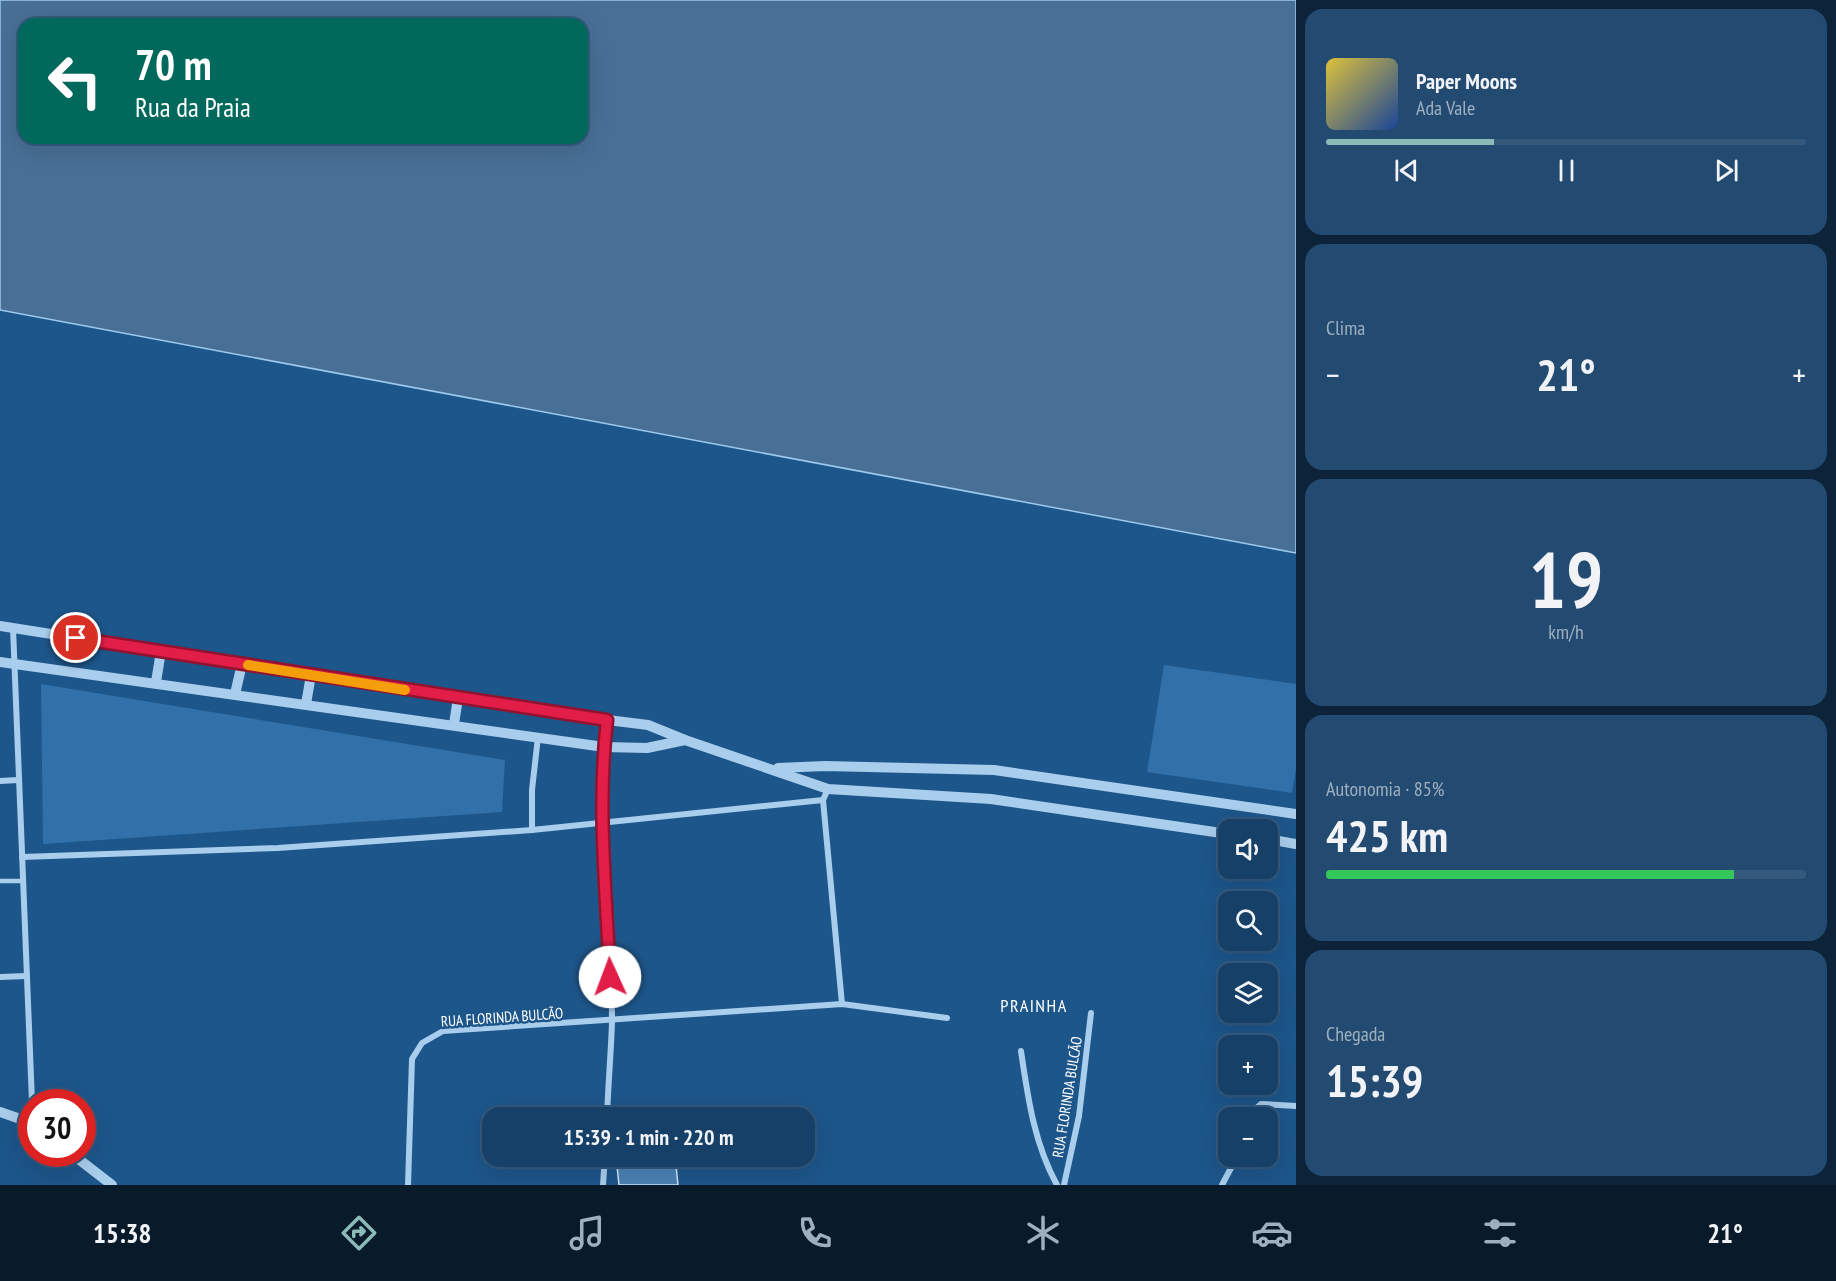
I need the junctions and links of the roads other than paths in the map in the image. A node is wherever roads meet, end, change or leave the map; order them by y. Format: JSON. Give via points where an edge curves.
{"nodes":[{"id":1,"x":0,"y":626,"type":"edge"},
{"id":2,"x":13,"y":628,"type":"junction"},
{"id":3,"x":161,"y":651,"type":"junction"},
{"id":4,"x":0,"y":662,"type":"edge"},
{"id":5,"x":14,"y":663,"type":"junction"},
{"id":6,"x":242,"y":664,"type":"junction"},
{"id":7,"x":311,"y":675,"type":"junction"},
{"id":8,"x":156,"y":682,"type":"junction"},
{"id":9,"x":235,"y":694,"type":"junction"},
{"id":10,"x":458,"y":698,"type":"junction"},
{"id":11,"x":306,"y":704,"type":"junction"},
{"id":12,"x":607,"y":720,"type":"junction"},
{"id":13,"x":454,"y":724,"type":"junction"},
{"id":14,"x":538,"y":737,"type":"junction"},
{"id":15,"x":684,"y":740,"type":"junction"},
{"id":16,"x":604,"y":747,"type":"junction"},
{"id":17,"x":773,"y":768,"type":"junction"},
{"id":18,"x":18,"y":780,"type":"junction"},
{"id":19,"x":0,"y":781,"type":"edge"},
{"id":20,"x":828,"y":789,"type":"junction"},
{"id":21,"x":823,"y":800,"type":"junction"},
{"id":22,"x":1296,"y":814,"type":"edge"},
{"id":23,"x":604,"y":821,"type":"junction"},
{"id":24,"x":532,"y":830,"type":"junction"},
{"id":25,"x":1218,"y":833,"type":"edge"},
{"id":26,"x":1278,"y":841,"type":"edge"},
{"id":27,"x":1296,"y":844,"type":"edge"},
{"id":28,"x":22,"y":857,"type":"junction"},
{"id":29,"x":0,"y":881,"type":"edge"},
{"id":30,"x":23,"y":881,"type":"junction"},
{"id":31,"x":26,"y":976,"type":"junction"},
{"id":32,"x":0,"y":977,"type":"edge"},
{"id":33,"x":842,"y":1004,"type":"junction"},
{"id":34,"x":1091,"y":1013,"type":"dead end"},
{"id":35,"x":946,"y":1018,"type":"dead end"},
{"id":36,"x":612,"y":1022,"type":"junction"},
{"id":37,"x":1021,"y":1051,"type":"dead end"},
{"id":38,"x":31,"y":1089,"type":"edge"},
{"id":39,"x":0,"y":1106,"type":"edge"},
{"id":40,"x":1296,"y":1106,"type":"edge"},
{"id":41,"x":608,"y":1107,"type":"edge"},
{"id":42,"x":1258,"y":1107,"type":"edge"},
{"id":43,"x":0,"y":1112,"type":"edge"},
{"id":44,"x":18,"y":1118,"type":"edge"},
{"id":45,"x":89,"y":1167,"type":"edge"},
{"id":46,"x":604,"y":1167,"type":"edge"},
{"id":47,"x":1231,"y":1167,"type":"edge"},
{"id":48,"x":112,"y":1185,"type":"edge"},
{"id":49,"x":408,"y":1185,"type":"edge"},
{"id":50,"x":603,"y":1185,"type":"edge"},
{"id":51,"x":1058,"y":1185,"type":"edge"},
{"id":52,"x":1064,"y":1185,"type":"edge"},
{"id":53,"x":1222,"y":1185,"type":"edge"}],
"edges":[{"from":1,"to":2,"type":"street"},
{"from":2,"to":3,"type":"street"},
{"from":2,"to":5,"type":"street"},
{"from":3,"to":6,"type":"street"},
{"from":3,"to":8,"type":"street"},
{"from":4,"to":5,"type":"street"},
{"from":5,"to":8,"type":"street"},
{"from":5,"to":18,"type":"street"},
{"from":6,"to":7,"type":"street"},
{"from":6,"to":9,"type":"street"},
{"from":7,"to":10,"type":"street"},
{"from":7,"to":11,"type":"street"},
{"from":8,"to":9,"type":"street"},
{"from":9,"to":11,"type":"street"},
{"from":10,"to":12,"type":"street"},
{"from":10,"to":13,"type":"street"},
{"from":11,"to":13,"type":"street"},
{"from":12,"to":15,"type":"street","via":[[648,725]]},
{"from":12,"to":16,"type":"street"},
{"from":13,"to":14,"type":"street"},
{"from":14,"to":16,"type":"street"},
{"from":14,"to":24,"type":"street"},
{"from":15,"to":16,"type":"street","via":[[647,748]]},
{"from":15,"to":17,"type":"street"},
{"from":16,"to":23,"type":"street"},
{"from":17,"to":20,"type":"street"},
{"from":17,"to":22,"type":"street","via":[[994,770]]},
{"from":18,"to":19,"type":"street"},
{"from":18,"to":28,"type":"street"},
{"from":20,"to":21,"type":"street"},
{"from":20,"to":25,"type":"street","via":[[991,799]]},
{"from":21,"to":23,"type":"street"},
{"from":21,"to":33,"type":"street"},
{"from":23,"to":24,"type":"street"},
{"from":23,"to":36,"type":"street"},
{"from":24,"to":28,"type":"street","via":[[278,848]]},
{"from":26,"to":27,"type":"street"},
{"from":28,"to":30,"type":"street"},
{"from":29,"to":30,"type":"lane"},
{"from":30,"to":31,"type":"street"},
{"from":31,"to":32,"type":"street"},
{"from":31,"to":38,"type":"street"},
{"from":33,"to":35,"type":"street","name":"RUA FLORINDA BULCÃO"},
{"from":33,"to":36,"type":"street","name":"RUA FLORINDA BULCÃO"},
{"from":34,"to":52,"type":"street","name":"RUA FLORINDA BULCÃO","via":[[1080,1106]]},
{"from":36,"to":41,"type":"street"},
{"from":36,"to":49,"type":"street","name":"RUA FLORINDA BULCÃO","via":[[433,1034],[412,1059]]},
{"from":37,"to":51,"type":"street","via":[[1031,1116],[1046,1164]]},
{"from":39,"to":43,"type":"street"},
{"from":40,"to":42,"type":"street"},
{"from":43,"to":44,"type":"street"},
{"from":45,"to":48,"type":"street"},
{"from":46,"to":50,"type":"street"},
{"from":47,"to":53,"type":"street"}]}
